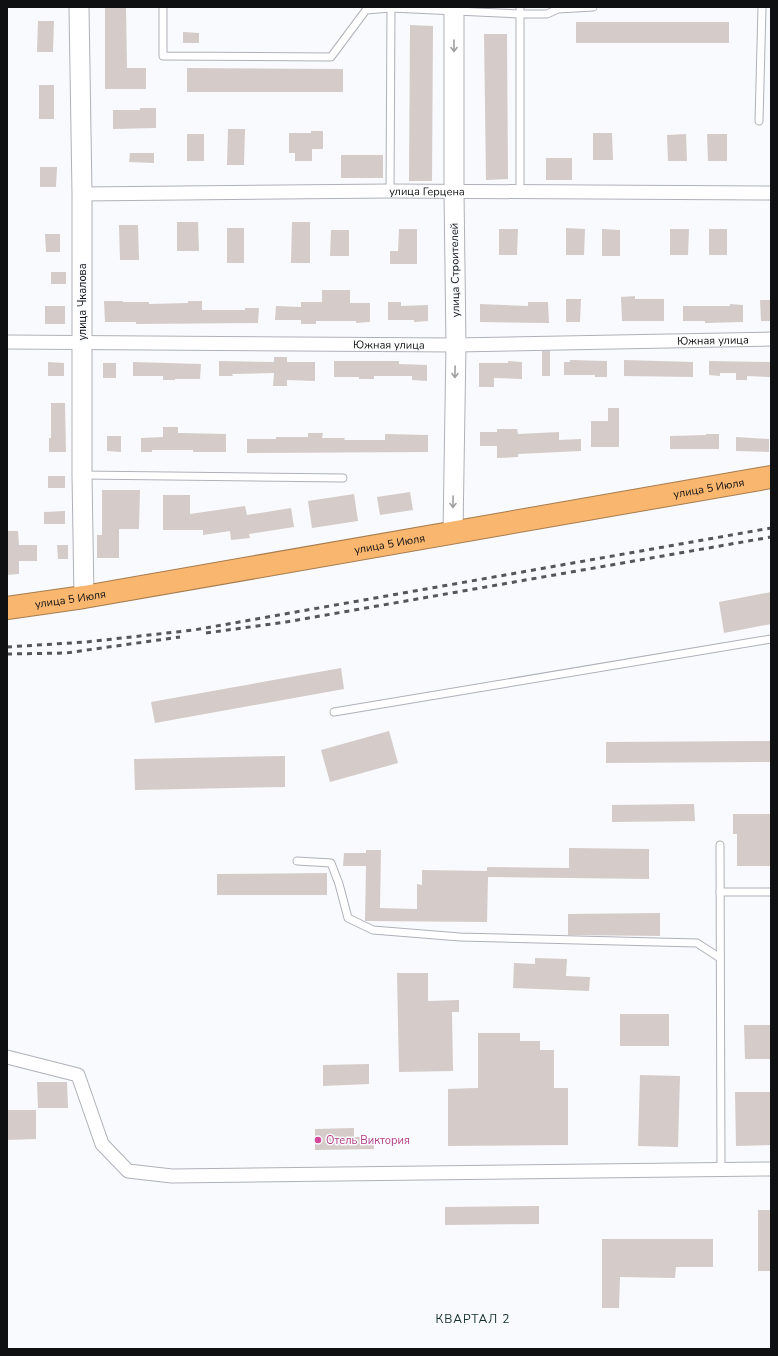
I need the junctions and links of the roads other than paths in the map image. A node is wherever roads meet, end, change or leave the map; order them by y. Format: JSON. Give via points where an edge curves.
{"nodes":[{"id":1,"x":79,"y":7,"type":"edge"},
{"id":2,"x":163,"y":7,"type":"edge"},
{"id":3,"x":593,"y":7,"type":"edge"},
{"id":4,"x":762,"y":7,"type":"edge"},
{"id":5,"x":391,"y":8,"type":"edge"},
{"id":6,"x":558,"y":8,"type":"edge"},
{"id":7,"x":454,"y":9,"type":"edge"},
{"id":8,"x":520,"y":11,"type":"edge"},
{"id":9,"x":759,"y":121,"type":"dead end"},
{"id":10,"x":390,"y":192,"type":"junction"},
{"id":11,"x":454,"y":192,"type":"junction"},
{"id":12,"x":520,"y":192,"type":"junction"},
{"id":13,"x":771,"y":193,"type":"edge"},
{"id":14,"x":82,"y":194,"type":"junction"},
{"id":15,"x":771,"y":339,"type":"edge"},
{"id":16,"x":7,"y":342,"type":"edge"},
{"id":17,"x":82,"y":343,"type":"junction"},
{"id":18,"x":456,"y":345,"type":"junction"},
{"id":19,"x":82,"y":475,"type":"junction"},
{"id":20,"x":771,"y":477,"type":"edge"},
{"id":21,"x":343,"y":478,"type":"dead end"},
{"id":22,"x":453,"y":532,"type":"junction"},
{"id":23,"x":84,"y":597,"type":"junction"},
{"id":24,"x":7,"y":608,"type":"edge"},
{"id":25,"x":771,"y":639,"type":"edge"},
{"id":26,"x":334,"y":712,"type":"dead end"},
{"id":27,"x":720,"y":845,"type":"dead end"},
{"id":28,"x":297,"y":861,"type":"dead end"},
{"id":29,"x":720,"y":892,"type":"junction"},
{"id":30,"x":771,"y":892,"type":"edge"},
{"id":31,"x":720,"y":958,"type":"junction"},
{"id":32,"x":7,"y":1057,"type":"edge"},
{"id":33,"x":721,"y":1168,"type":"junction"},
{"id":34,"x":771,"y":1169,"type":"edge"}],
"edges":[{"from":1,"to":14,"type":"street","name":"улица Чкалова"},
{"from":2,"to":5,"type":"lane","via":[[162,56],[331,57],[366,10]]},
{"from":3,"to":6,"type":"lane"},
{"from":4,"to":9,"type":"lane"},
{"from":5,"to":7,"type":"lane"},
{"from":5,"to":10,"type":"lane"},
{"from":6,"to":8,"type":"lane","via":[[547,14]]},
{"from":7,"to":8,"type":"lane"},
{"from":7,"to":11,"type":"street","name":"улица Строителей","one_way":true},
{"from":8,"to":12,"type":"lane"},
{"from":10,"to":11,"type":"street","name":"улица Герцена"},
{"from":10,"to":14,"type":"street","name":"улица Герцена"},
{"from":11,"to":12,"type":"street","name":"улица Герцена"},
{"from":11,"to":18,"type":"street","name":"улица Строителей"},
{"from":12,"to":13,"type":"street","name":"улица Герцена"},
{"from":14,"to":17,"type":"street","name":"улица Чкалова"},
{"from":15,"to":18,"type":"street","name":"Южная улица"},
{"from":16,"to":17,"type":"street","name":"Южная улица"},
{"from":17,"to":18,"type":"street","name":"Южная улица"},
{"from":17,"to":19,"type":"street","name":"улица Чкалова"},
{"from":18,"to":22,"type":"street","name":"улица Строителей","one_way":true},
{"from":19,"to":21,"type":"lane"},
{"from":19,"to":23,"type":"street","name":"улица Чкалова"},
{"from":20,"to":22,"type":"highway","name":"улица 5 Июля"},
{"from":22,"to":23,"type":"highway","name":"улица 5 Июля"},
{"from":23,"to":24,"type":"highway","name":"улица 5 Июля"},
{"from":25,"to":26,"type":"lane"},
{"from":27,"to":29,"type":"lane"},
{"from":28,"to":31,"type":"lane","via":[[331,863],[348,918],[374,930],[460,937],[697,943]]},
{"from":29,"to":30,"type":"lane"},
{"from":29,"to":31,"type":"lane"},
{"from":31,"to":33,"type":"lane"},
{"from":32,"to":33,"type":"street","via":[[78,1074],[102,1144],[128,1171],[172,1176]]},
{"from":33,"to":34,"type":"street"}]}
